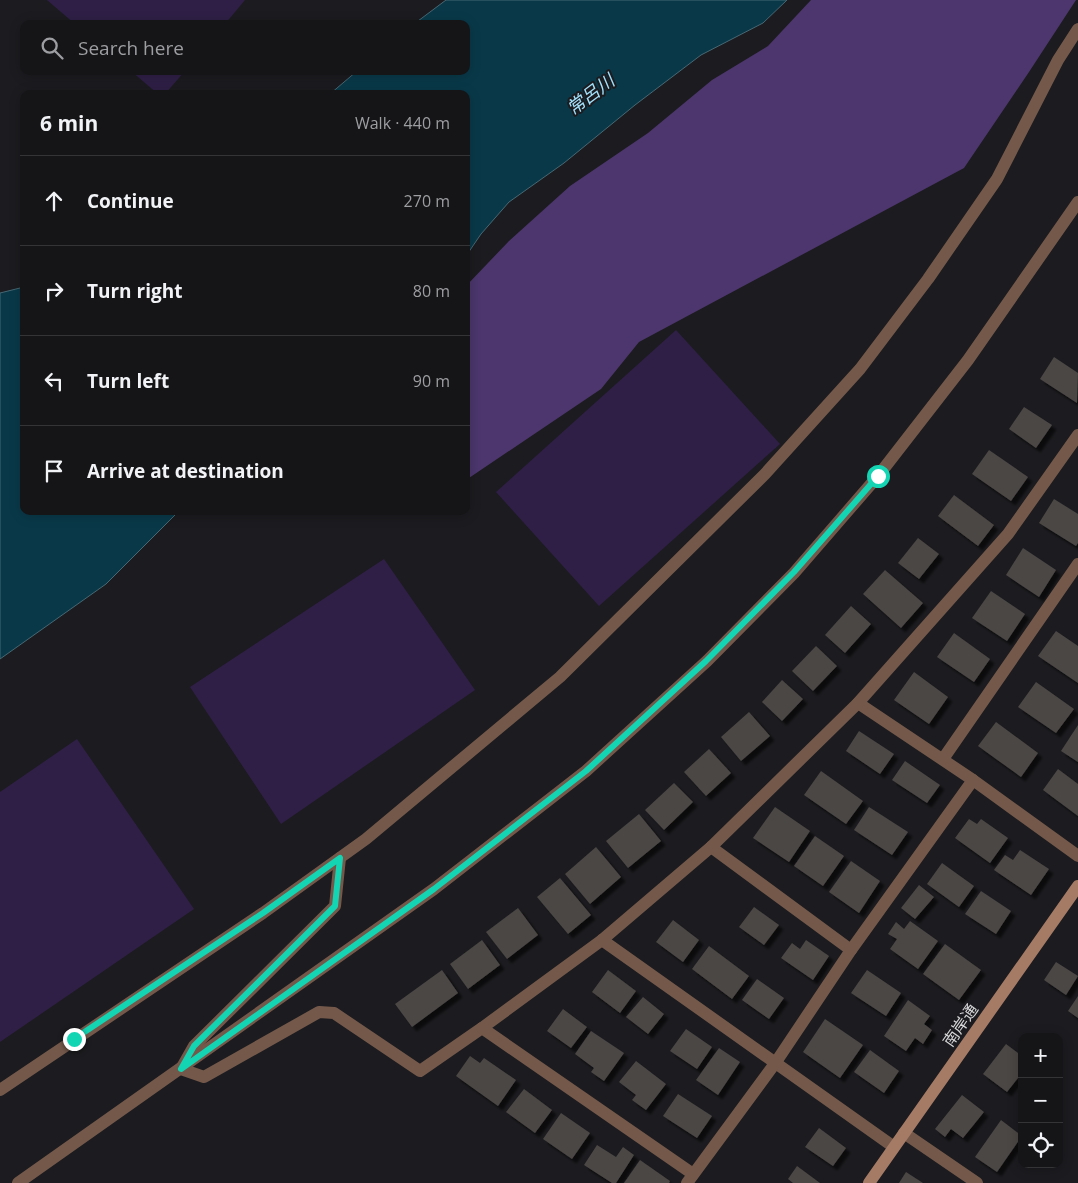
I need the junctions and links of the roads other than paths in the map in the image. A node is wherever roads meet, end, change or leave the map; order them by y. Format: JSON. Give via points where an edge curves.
{"nodes":[{"id":1,"x":1078,"y":29,"type":"edge"},
{"id":2,"x":1078,"y":202,"type":"edge"},
{"id":3,"x":1078,"y":435,"type":"edge"},
{"id":4,"x":1078,"y":564,"type":"edge"},
{"id":5,"x":858,"y":703,"type":"junction"},
{"id":6,"x":944,"y":759,"type":"junction"},
{"id":7,"x":973,"y":780,"type":"junction"},
{"id":8,"x":711,"y":847,"type":"junction"},
{"id":9,"x":1078,"y":856,"type":"edge"},
{"id":10,"x":340,"y":858,"type":"junction"},
{"id":11,"x":1078,"y":886,"type":"edge"},
{"id":12,"x":602,"y":940,"type":"junction"},
{"id":13,"x":851,"y":950,"type":"junction"},
{"id":14,"x":482,"y":1028,"type":"junction"},
{"id":15,"x":776,"y":1062,"type":"junction"},
{"id":16,"x":181,"y":1069,"type":"junction"},
{"id":17,"x":0,"y":1090,"type":"edge"},
{"id":18,"x":904,"y":1133,"type":"junction"},
{"id":19,"x":894,"y":1147,"type":"junction"},
{"id":20,"x":690,"y":1178,"type":"edge"},
{"id":21,"x":18,"y":1183,"type":"edge"},
{"id":22,"x":869,"y":1183,"type":"edge"},
{"id":23,"x":977,"y":1183,"type":"edge"}],
"edges":[{"from":1,"to":10,"type":"street","via":[[1058,60],[997,179],[928,279],[848,383],[765,474],[560,677]]},
{"from":2,"to":16,"type":"street","via":[[968,360],[878,476],[794,572],[706,661],[571,783],[434,889]]},
{"from":3,"to":5,"type":"street","via":[[1008,534]]},
{"from":4,"to":6,"type":"street"},
{"from":5,"to":6,"type":"street"},
{"from":5,"to":8,"type":"street"},
{"from":6,"to":7,"type":"street"},
{"from":7,"to":9,"type":"street"},
{"from":7,"to":13,"type":"street"},
{"from":8,"to":12,"type":"street"},
{"from":8,"to":13,"type":"street"},
{"from":10,"to":16,"type":"street","via":[[335,906],[194,1046]]},
{"from":10,"to":17,"type":"street"},
{"from":11,"to":18,"type":"main road","name":"南岸通"},
{"from":12,"to":14,"type":"street"},
{"from":12,"to":15,"type":"street"},
{"from":13,"to":15,"type":"street"},
{"from":14,"to":16,"type":"street","via":[[420,1071],[334,1013],[319,1012],[204,1077]]},
{"from":14,"to":20,"type":"street"},
{"from":15,"to":19,"type":"street"},
{"from":15,"to":20,"type":"street"},
{"from":16,"to":21,"type":"street"},
{"from":18,"to":19,"type":"main road","name":"南岸通"},
{"from":18,"to":23,"type":"street"},
{"from":19,"to":22,"type":"main road","name":"南岸通"}]}
